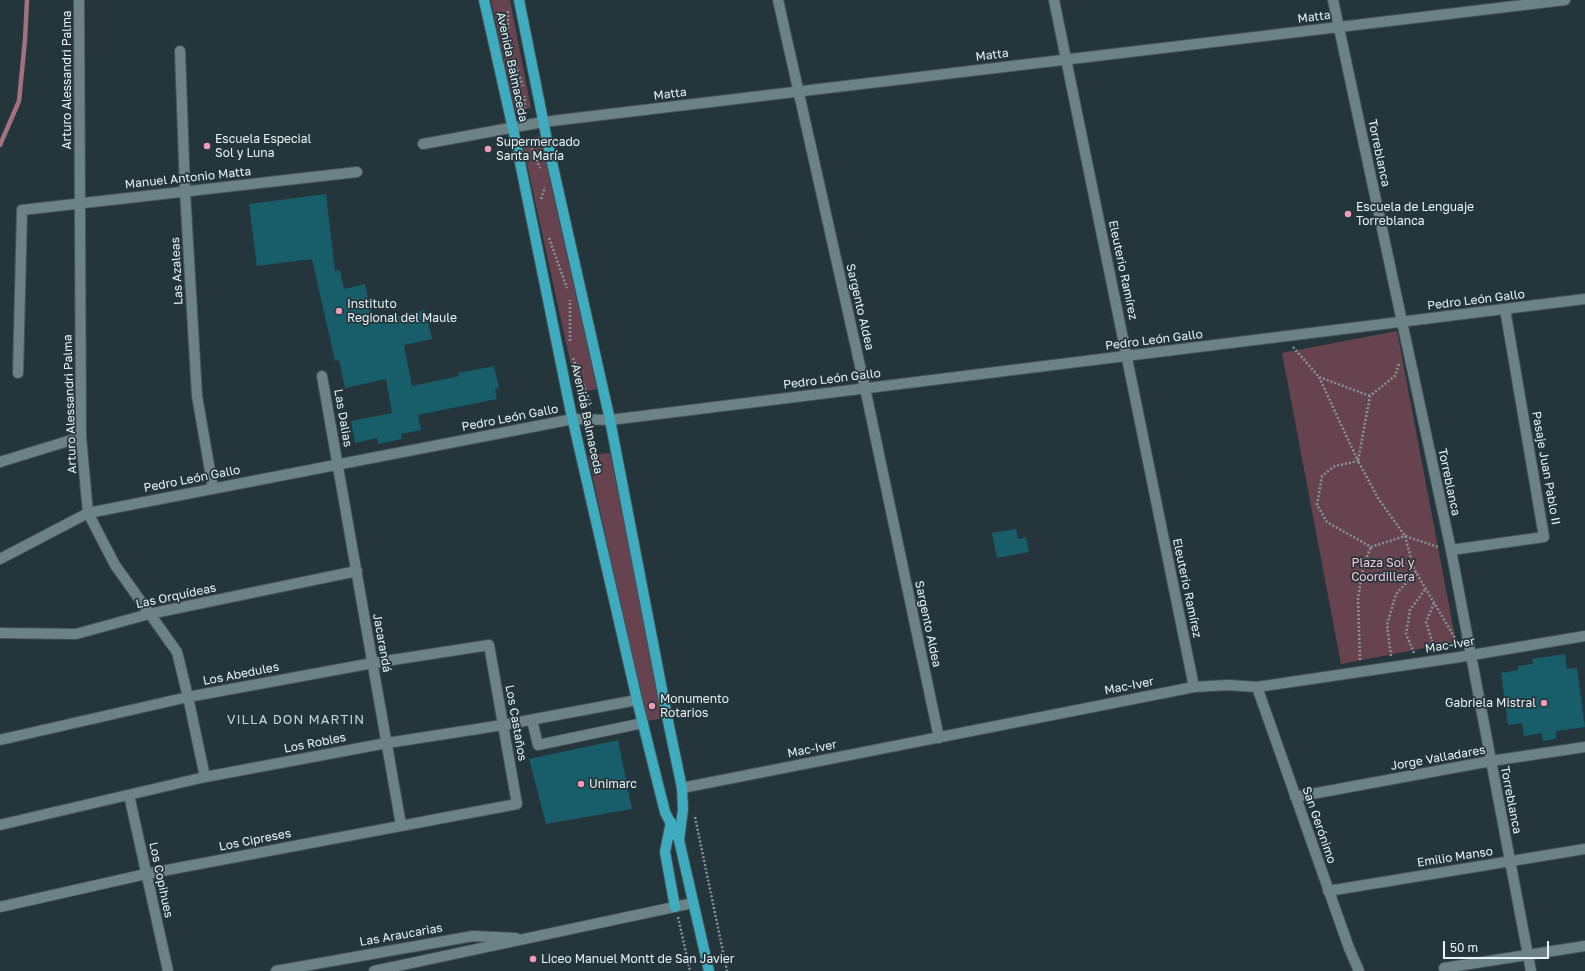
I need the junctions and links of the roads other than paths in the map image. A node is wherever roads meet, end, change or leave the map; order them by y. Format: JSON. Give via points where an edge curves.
{"nodes":[{"id":1,"x":79,"y":0,"type":"edge"},
{"id":2,"x":484,"y":0,"type":"edge"},
{"id":3,"x":519,"y":0,"type":"edge"},
{"id":4,"x":778,"y":0,"type":"edge"},
{"id":5,"x":1054,"y":0,"type":"edge"},
{"id":6,"x":1333,"y":0,"type":"edge"},
{"id":7,"x":1565,"y":0,"type":"edge"},
{"id":8,"x":1338,"y":27,"type":"junction"},
{"id":9,"x":180,"y":51,"type":"dead end"},
{"id":10,"x":1066,"y":59,"type":"junction"},
{"id":11,"x":798,"y":91,"type":"junction"},
{"id":12,"x":544,"y":122,"type":"junction"},
{"id":13,"x":512,"y":127,"type":"junction"},
{"id":14,"x":423,"y":144,"type":"dead end"},
{"id":15,"x":357,"y":172,"type":"dead end"},
{"id":16,"x":185,"y":191,"type":"junction"},
{"id":17,"x":80,"y":203,"type":"junction"},
{"id":18,"x":1585,"y":299,"type":"edge"},
{"id":19,"x":1505,"y":309,"type":"junction"},
{"id":20,"x":1402,"y":322,"type":"junction"},
{"id":21,"x":1127,"y":356,"type":"junction"},
{"id":22,"x":18,"y":373,"type":"dead end"},
{"id":23,"x":322,"y":376,"type":"dead end"},
{"id":24,"x":865,"y":388,"type":"junction"},
{"id":25,"x":573,"y":419,"type":"junction"},
{"id":26,"x":610,"y":420,"type":"junction"},
{"id":27,"x":81,"y":437,"type":"junction"},
{"id":28,"x":0,"y":462,"type":"edge"},
{"id":29,"x":338,"y":464,"type":"junction"},
{"id":30,"x":213,"y":488,"type":"junction"},
{"id":31,"x":88,"y":512,"type":"junction"},
{"id":32,"x":1451,"y":550,"type":"junction"},
{"id":33,"x":0,"y":560,"type":"edge"},
{"id":34,"x":357,"y":571,"type":"junction"},
{"id":35,"x":149,"y":614,"type":"junction"},
{"id":36,"x":0,"y":633,"type":"edge"},
{"id":37,"x":1585,"y":636,"type":"edge"},
{"id":38,"x":489,"y":646,"type":"joint"},
{"id":39,"x":1471,"y":655,"type":"junction"},
{"id":40,"x":373,"y":663,"type":"junction"},
{"id":41,"x":1194,"y":687,"type":"junction"},
{"id":42,"x":1257,"y":687,"type":"junction"},
{"id":43,"x":188,"y":697,"type":"junction"},
{"id":44,"x":637,"y":700,"type":"junction"},
{"id":45,"x":532,"y":720,"type":"junction"},
{"id":46,"x":643,"y":723,"type":"junction"},
{"id":47,"x":503,"y":725,"type":"junction"},
{"id":48,"x":938,"y":738,"type":"junction"},
{"id":49,"x":0,"y":740,"type":"edge"},
{"id":50,"x":387,"y":743,"type":"junction"},
{"id":51,"x":1585,"y":747,"type":"edge"},
{"id":52,"x":1491,"y":761,"type":"junction"},
{"id":53,"x":205,"y":777,"type":"junction"},
{"id":54,"x":682,"y":788,"type":"junction"},
{"id":55,"x":129,"y":795,"type":"junction"},
{"id":56,"x":1295,"y":797,"type":"junction"},
{"id":57,"x":517,"y":804,"type":"joint"},
{"id":58,"x":670,"y":822,"type":"junction"},
{"id":59,"x":0,"y":825,"type":"edge"},
{"id":60,"x":401,"y":825,"type":"junction"},
{"id":61,"x":679,"y":840,"type":"junction"},
{"id":62,"x":1585,"y":849,"type":"edge"},
{"id":63,"x":1510,"y":861,"type":"junction"},
{"id":64,"x":146,"y":874,"type":"junction"},
{"id":65,"x":1328,"y":891,"type":"junction"},
{"id":66,"x":693,"y":903,"type":"junction"},
{"id":67,"x":0,"y":907,"type":"edge"},
{"id":68,"x":675,"y":907,"type":"junction"},
{"id":69,"x":532,"y":938,"type":"junction"},
{"id":70,"x":1585,"y":946,"type":"edge"},
{"id":71,"x":1528,"y":955,"type":"junction"},
{"id":72,"x":1444,"y":968,"type":"dead end"},
{"id":73,"x":168,"y":971,"type":"edge"},
{"id":74,"x":276,"y":971,"type":"edge"},
{"id":75,"x":374,"y":971,"type":"edge"},
{"id":76,"x":709,"y":971,"type":"edge"},
{"id":77,"x":1359,"y":971,"type":"edge"},
{"id":78,"x":1531,"y":971,"type":"edge"}],
"edges":[{"from":1,"to":17,"type":"street","name":"Arturo Alessandri Palma"},
{"from":2,"to":13,"type":"main road","name":"Avenida Balmaceda"},
{"from":3,"to":12,"type":"main road","name":"Avenida Balmaceda"},
{"from":4,"to":11,"type":"street","name":"Sargento Aldea"},
{"from":5,"to":10,"type":"street","name":"Eleuterio Ramírez"},
{"from":6,"to":8,"type":"street","name":"Torreblanca"},
{"from":7,"to":8,"type":"street","name":"Matta"},
{"from":8,"to":10,"type":"street","name":"Matta"},
{"from":8,"to":20,"type":"street","name":"Torreblanca"},
{"from":9,"to":16,"type":"street","name":"Las Azaleas"},
{"from":10,"to":11,"type":"street","name":"Matta"},
{"from":10,"to":21,"type":"street","name":"Eleuterio Ramírez"},
{"from":11,"to":12,"type":"street","name":"Matta"},
{"from":11,"to":24,"type":"street","name":"Sargento Aldea"},
{"from":12,"to":13,"type":"street","name":"Matta"},
{"from":12,"to":26,"type":"main road","name":"Avenida Balmaceda"},
{"from":13,"to":14,"type":"street","name":"Matta"},
{"from":13,"to":25,"type":"main road","name":"Avenida Balmaceda"},
{"from":15,"to":16,"type":"street","name":"Manuel Antonio Matta"},
{"from":16,"to":17,"type":"street","name":"Manuel Antonio Matta"},
{"from":16,"to":30,"type":"street","name":"Las Azaleas","via":[[197,396]]},
{"from":17,"to":22,"type":"street","name":"Manuel Antonio Matta","via":[[22,210]]},
{"from":17,"to":27,"type":"street","name":"Arturo Alessandri Palma"},
{"from":18,"to":19,"type":"street","name":"Pedro León Gallo"},
{"from":19,"to":20,"type":"street","name":"Pedro León Gallo"},
{"from":19,"to":32,"type":"street","name":"Pasaje Juan Pablo II","via":[[1544,537]]},
{"from":20,"to":21,"type":"street","name":"Pedro León Gallo"},
{"from":20,"to":32,"type":"street","name":"Torreblanca"},
{"from":21,"to":24,"type":"street","name":"Pedro León Gallo"},
{"from":21,"to":41,"type":"street","name":"Eleuterio Ramírez"},
{"from":23,"to":29,"type":"street","name":"Las Dalias"},
{"from":24,"to":26,"type":"street","name":"Pedro León Gallo"},
{"from":24,"to":48,"type":"street","name":"Sargento Aldea"},
{"from":25,"to":26,"type":"street","name":"Pedro León Gallo"},
{"from":25,"to":29,"type":"street","name":"Pedro León Gallo"},
{"from":25,"to":44,"type":"main road","name":"Avenida Balmaceda"},
{"from":26,"to":54,"type":"main road","name":"Avenida Balmaceda"},
{"from":27,"to":28,"type":"street"},
{"from":27,"to":31,"type":"street","name":"Arturo Alessandri Palma"},
{"from":29,"to":30,"type":"street","name":"Pedro León Gallo"},
{"from":29,"to":34,"type":"street","name":"Jacarandá"},
{"from":30,"to":31,"type":"street","name":"Pedro León Gallo"},
{"from":31,"to":33,"type":"street"},
{"from":31,"to":35,"type":"street","name":"Arturo Alessandri Palma","via":[[115,565]]},
{"from":32,"to":39,"type":"street","name":"Torreblanca"},
{"from":34,"to":35,"type":"street","name":"Las Orquídeas"},
{"from":34,"to":40,"type":"street","name":"Jacarandá"},
{"from":35,"to":36,"type":"street","name":"Las Orquídeas","via":[[76,634]]},
{"from":35,"to":43,"type":"street","name":"Arturo Alessandri Palma","via":[[177,652]]},
{"from":37,"to":39,"type":"street","name":"Mac-Iver"},
{"from":38,"to":40,"type":"street","name":"Los Abedules"},
{"from":38,"to":47,"type":"street","name":"Los Castaños"},
{"from":39,"to":42,"type":"street","name":"Mac-Iver"},
{"from":39,"to":52,"type":"street","name":"Torreblanca"},
{"from":40,"to":43,"type":"street","name":"Los Abedules"},
{"from":40,"to":50,"type":"street","name":"Jacarandá"},
{"from":41,"to":42,"type":"street","name":"Mac-Iver"},
{"from":41,"to":48,"type":"street","name":"Mac-Iver"},
{"from":42,"to":56,"type":"street","name":"San Gerónimo"},
{"from":43,"to":49,"type":"street","name":"Los Abedules"},
{"from":43,"to":53,"type":"street","name":"Arturo Alessandri Palma"},
{"from":44,"to":45,"type":"street","name":"Los Robles"},
{"from":44,"to":46,"type":"main road","name":"Avenida Balmaceda"},
{"from":45,"to":46,"type":"street","via":[[538,745]]},
{"from":45,"to":47,"type":"street","name":"Los Robles"},
{"from":46,"to":58,"type":"main road","name":"Avenida Balmaceda","via":[[665,812]]},
{"from":47,"to":50,"type":"street","name":"Los Robles"},
{"from":47,"to":57,"type":"street","name":"Los Castaños"},
{"from":48,"to":54,"type":"street","name":"Mac-Iver"},
{"from":50,"to":53,"type":"street","name":"Los Robles"},
{"from":50,"to":60,"type":"street","name":"Jacarandá"},
{"from":51,"to":52,"type":"street","name":"Jorge Valladares"},
{"from":52,"to":56,"type":"street","name":"Jorge Valladares"},
{"from":52,"to":63,"type":"street","name":"Torreblanca"},
{"from":53,"to":55,"type":"street","name":"Los Robles"},
{"from":54,"to":61,"type":"main road","name":"Avenida Balmaceda","via":[[683,809]]},
{"from":55,"to":59,"type":"street","name":"Los Robles"},
{"from":55,"to":64,"type":"street","name":"Los Copihues"},
{"from":56,"to":65,"type":"street","name":"San Gerónimo"},
{"from":57,"to":60,"type":"street","name":"Los Cipreses"},
{"from":58,"to":61,"type":"main road","name":"Avenida Balmaceda"},
{"from":58,"to":68,"type":"main road","via":[[665,852]]},
{"from":60,"to":64,"type":"street","name":"Los Cipreses"},
{"from":61,"to":66,"type":"main road","name":"Avenida Balmaceda"},
{"from":62,"to":63,"type":"street","name":"Emilio Manso"},
{"from":63,"to":65,"type":"street","name":"Emilio Manso"},
{"from":63,"to":71,"type":"street","name":"Torreblanca"},
{"from":64,"to":67,"type":"street","name":"Los Cipreses"},
{"from":64,"to":73,"type":"street","name":"Los Copihues"},
{"from":65,"to":77,"type":"street","name":"San Gerónimo"},
{"from":66,"to":68,"type":"street","name":"Las Araucarias"},
{"from":66,"to":76,"type":"main road","name":"Avenida Balmaceda"},
{"from":68,"to":69,"type":"street","name":"Las Araucarias"},
{"from":69,"to":74,"type":"street","name":"Las Araucarias","via":[[473,936]]},
{"from":69,"to":75,"type":"street","name":"Las Araucarias"},
{"from":70,"to":71,"type":"street"},
{"from":71,"to":72,"type":"street"},
{"from":71,"to":78,"type":"street","name":"Torreblanca"}]}
